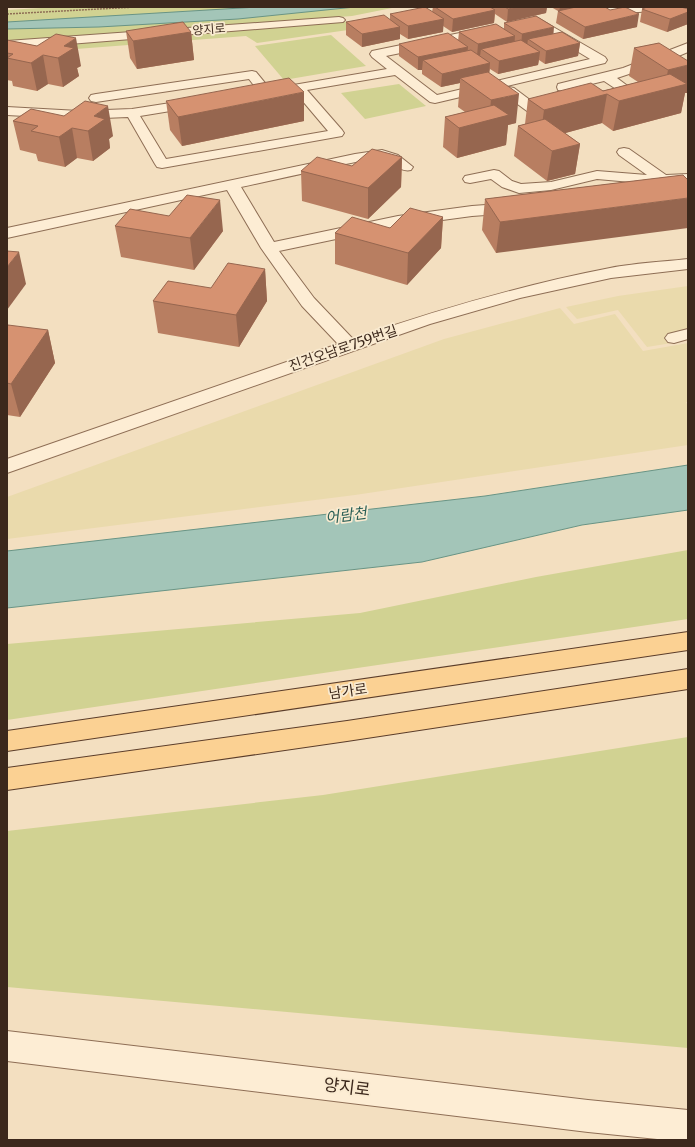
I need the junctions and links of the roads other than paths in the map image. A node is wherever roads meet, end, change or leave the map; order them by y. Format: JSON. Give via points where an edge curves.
{"nodes":[{"id":1,"x":676,"y":7,"type":"edge"},
{"id":2,"x":586,"y":11,"type":"edge"},
{"id":3,"x":550,"y":18,"type":"dead end"},
{"id":4,"x":339,"y":20,"type":"dead end"},
{"id":5,"x":536,"y":21,"type":"junction"},
{"id":6,"x":513,"y":26,"type":"edge"},
{"id":7,"x":498,"y":29,"type":"edge"},
{"id":8,"x":7,"y":45,"type":"edge"},
{"id":9,"x":688,"y":47,"type":"edge"},
{"id":10,"x":665,"y":59,"type":"junction"},
{"id":11,"x":676,"y":66,"type":"edge"},
{"id":12,"x":397,"y":71,"type":"junction"},
{"id":13,"x":608,"y":78,"type":"junction"},
{"id":14,"x":563,"y":87,"type":"dead end"},
{"id":15,"x":298,"y":88,"type":"junction"},
{"id":16,"x":509,"y":92,"type":"edge"},
{"id":17,"x":267,"y":93,"type":"junction"},
{"id":18,"x":252,"y":95,"type":"edge"},
{"id":19,"x":596,"y":97,"type":"edge"},
{"id":20,"x":96,"y":98,"type":"dead end"},
{"id":21,"x":208,"y":102,"type":"edge"},
{"id":22,"x":566,"y":104,"type":"edge"},
{"id":23,"x":7,"y":111,"type":"edge"},
{"id":24,"x":132,"y":112,"type":"junction"},
{"id":25,"x":624,"y":152,"type":"dead end"},
{"id":26,"x":589,"y":161,"type":"dead end"},
{"id":27,"x":406,"y":167,"type":"dead end"},
{"id":28,"x":610,"y":176,"type":"junction"},
{"id":29,"x":688,"y":178,"type":"edge"},
{"id":30,"x":470,"y":179,"type":"dead end"},
{"id":31,"x":664,"y":180,"type":"junction"},
{"id":32,"x":232,"y":185,"type":"junction"},
{"id":33,"x":526,"y":207,"type":"edge"},
{"id":34,"x":7,"y":233,"type":"edge"},
{"id":35,"x":269,"y":248,"type":"junction"},
{"id":36,"x":688,"y":264,"type":"edge"},
{"id":37,"x":350,"y":346,"type":"junction"},
{"id":38,"x":7,"y":466,"type":"edge"},
{"id":39,"x":688,"y":641,"type":"edge"},
{"id":40,"x":688,"y":679,"type":"edge"},
{"id":41,"x":7,"y":741,"type":"edge"},
{"id":42,"x":7,"y":779,"type":"edge"},
{"id":43,"x":7,"y":1046,"type":"edge"},
{"id":44,"x":688,"y":1126,"type":"edge"}],
"edges":[{"from":1,"to":2,"type":"street"},
{"from":3,"to":5,"type":"street"},
{"from":4,"to":8,"type":"street","name":"양지로"},
{"from":5,"to":6,"type":"street"},
{"from":5,"to":12,"type":"street","via":[[601,60],[435,100]]},
{"from":7,"to":12,"type":"street","via":[[376,54]]},
{"from":9,"to":10,"type":"street"},
{"from":10,"to":11,"type":"street"},
{"from":10,"to":13,"type":"street"},
{"from":12,"to":15,"type":"street"},
{"from":13,"to":14,"type":"street"},
{"from":13,"to":19,"type":"street","via":[[627,90]]},
{"from":15,"to":17,"type":"street"},
{"from":15,"to":24,"type":"street","via":[[337,133],[162,164]]},
{"from":16,"to":22,"type":"street","via":[[536,111]]},
{"from":17,"to":18,"type":"street"},
{"from":17,"to":20,"type":"street","via":[[252,75]]},
{"from":21,"to":24,"type":"street"},
{"from":23,"to":24,"type":"street","via":[[79,115]]},
{"from":25,"to":31,"type":"street"},
{"from":26,"to":28,"type":"street"},
{"from":27,"to":32,"type":"street","via":[[395,157],[381,154]]},
{"from":28,"to":30,"type":"street","via":[[597,175],[551,186],[519,189],[494,174]]},
{"from":28,"to":31,"type":"street"},
{"from":29,"to":31,"type":"street"},
{"from":32,"to":34,"type":"street"},
{"from":32,"to":35,"type":"street"},
{"from":33,"to":35,"type":"street","via":[[398,221]]},
{"from":35,"to":37,"type":"street","via":[[308,302]]},
{"from":36,"to":37,"type":"street","name":"진건오남로759번길","via":[[611,273],[517,294],[424,320]]},
{"from":37,"to":38,"type":"street","name":"진건오남로759번길"},
{"from":39,"to":41,"type":"main road","name":"남가로"},
{"from":40,"to":42,"type":"main road","via":[[355,730]]},
{"from":43,"to":44,"type":"street","name":"양지로"}]}
